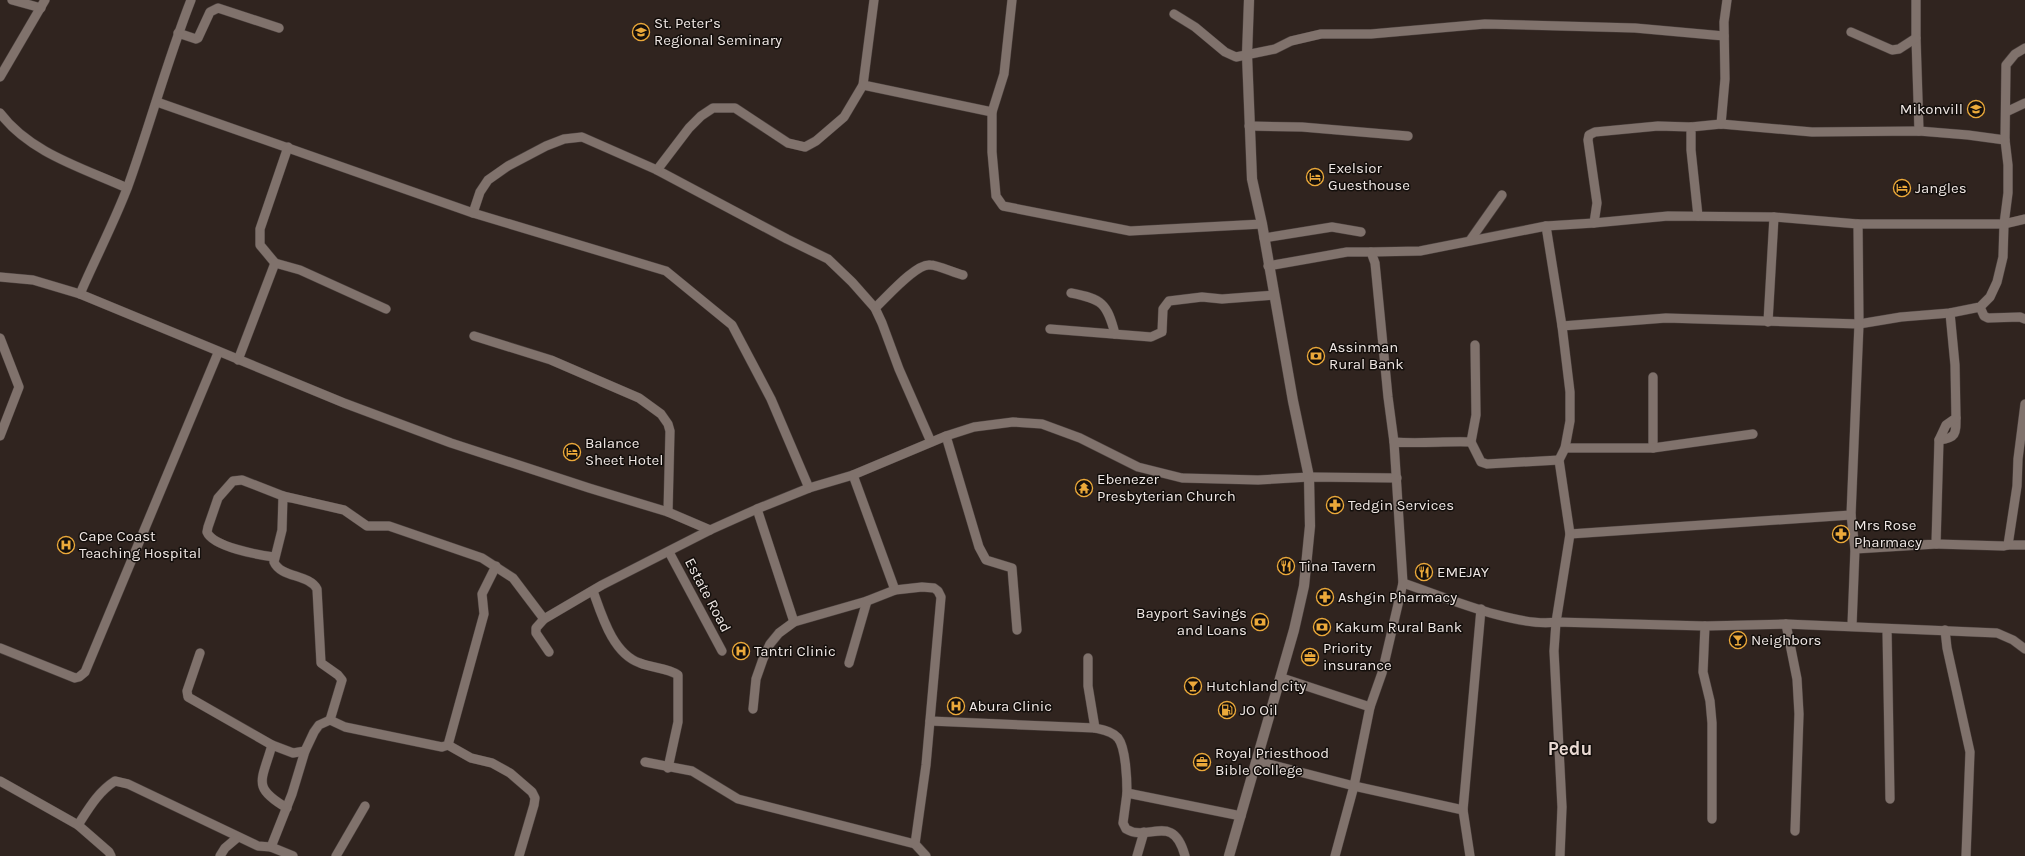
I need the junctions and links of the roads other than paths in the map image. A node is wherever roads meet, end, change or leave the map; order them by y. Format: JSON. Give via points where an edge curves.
{"nodes":[{"id":1,"x":12,"y":0,"type":"edge"},
{"id":2,"x":191,"y":0,"type":"edge"},
{"id":3,"x":874,"y":0,"type":"edge"},
{"id":4,"x":1012,"y":0,"type":"edge"},
{"id":5,"x":1249,"y":0,"type":"edge"},
{"id":6,"x":1727,"y":0,"type":"edge"},
{"id":7,"x":1916,"y":0,"type":"edge"},
{"id":8,"x":43,"y":4,"type":"edge"},
{"id":9,"x":1174,"y":14,"type":"dead end"},
{"id":10,"x":279,"y":28,"type":"dead end"},
{"id":11,"x":1851,"y":32,"type":"dead end"},
{"id":12,"x":178,"y":33,"type":"junction"},
{"id":13,"x":1724,"y":36,"type":"junction"},
{"id":14,"x":1916,"y":38,"type":"junction"},
{"id":15,"x":2025,"y":48,"type":"edge"},
{"id":16,"x":1247,"y":55,"type":"junction"},
{"id":17,"x":0,"y":77,"type":"edge"},
{"id":18,"x":863,"y":85,"type":"junction"},
{"id":19,"x":157,"y":102,"type":"junction"},
{"id":20,"x":2025,"y":103,"type":"edge"},
{"id":21,"x":992,"y":112,"type":"junction"},
{"id":22,"x":2006,"y":112,"type":"junction"},
{"id":23,"x":0,"y":113,"type":"edge"},
{"id":24,"x":1721,"y":124,"type":"junction"},
{"id":25,"x":1249,"y":126,"type":"junction"},
{"id":26,"x":1690,"y":127,"type":"junction"},
{"id":27,"x":1919,"y":131,"type":"junction"},
{"id":28,"x":1408,"y":136,"type":"dead end"},
{"id":29,"x":2005,"y":140,"type":"junction"},
{"id":30,"x":288,"y":147,"type":"junction"},
{"id":31,"x":657,"y":170,"type":"junction"},
{"id":32,"x":127,"y":188,"type":"junction"},
{"id":33,"x":1502,"y":195,"type":"dead end"},
{"id":34,"x":473,"y":212,"type":"junction"},
{"id":35,"x":1698,"y":216,"type":"junction"},
{"id":36,"x":1774,"y":217,"type":"junction"},
{"id":37,"x":2025,"y":219,"type":"edge"},
{"id":38,"x":1594,"y":223,"type":"junction"},
{"id":39,"x":1262,"y":224,"type":"junction"},
{"id":40,"x":1858,"y":224,"type":"junction"},
{"id":41,"x":2004,"y":224,"type":"junction"},
{"id":42,"x":1546,"y":226,"type":"junction"},
{"id":43,"x":1361,"y":232,"type":"dead end"},
{"id":44,"x":1264,"y":238,"type":"junction"},
{"id":45,"x":1471,"y":239,"type":"junction"},
{"id":46,"x":1371,"y":252,"type":"junction"},
{"id":47,"x":275,"y":263,"type":"junction"},
{"id":48,"x":1268,"y":266,"type":"junction"},
{"id":49,"x":963,"y":275,"type":"dead end"},
{"id":50,"x":0,"y":277,"type":"edge"},
{"id":51,"x":1071,"y":293,"type":"dead end"},
{"id":52,"x":80,"y":294,"type":"junction"},
{"id":53,"x":1274,"y":295,"type":"junction"},
{"id":54,"x":1980,"y":307,"type":"junction"},
{"id":55,"x":874,"y":308,"type":"junction"},
{"id":56,"x":386,"y":309,"type":"dead end"},
{"id":57,"x":1950,"y":313,"type":"junction"},
{"id":58,"x":2025,"y":319,"type":"edge"},
{"id":59,"x":1768,"y":322,"type":"junction"},
{"id":60,"x":1859,"y":324,"type":"junction"},
{"id":61,"x":1562,"y":326,"type":"junction"},
{"id":62,"x":1050,"y":329,"type":"dead end"},
{"id":63,"x":1115,"y":334,"type":"junction"},
{"id":64,"x":474,"y":336,"type":"dead end"},
{"id":65,"x":0,"y":338,"type":"edge"},
{"id":66,"x":1475,"y":345,"type":"dead end"},
{"id":67,"x":218,"y":352,"type":"junction"},
{"id":68,"x":238,"y":360,"type":"junction"},
{"id":69,"x":1653,"y":377,"type":"dead end"},
{"id":70,"x":2025,"y":404,"type":"edge"},
{"id":71,"x":1753,"y":434,"type":"dead end"},
{"id":72,"x":0,"y":436,"type":"edge"},
{"id":73,"x":946,"y":436,"type":"junction"},
{"id":74,"x":931,"y":442,"type":"junction"},
{"id":75,"x":1394,"y":442,"type":"junction"},
{"id":76,"x":1471,"y":442,"type":"junction"},
{"id":77,"x":1565,"y":448,"type":"junction"},
{"id":78,"x":1653,"y":448,"type":"junction"},
{"id":79,"x":1558,"y":460,"type":"junction"},
{"id":80,"x":853,"y":475,"type":"junction"},
{"id":81,"x":1309,"y":477,"type":"junction"},
{"id":82,"x":1397,"y":478,"type":"junction"},
{"id":83,"x":809,"y":488,"type":"junction"},
{"id":84,"x":283,"y":496,"type":"junction"},
{"id":85,"x":757,"y":509,"type":"junction"},
{"id":86,"x":668,"y":512,"type":"junction"},
{"id":87,"x":1851,"y":515,"type":"junction"},
{"id":88,"x":710,"y":530,"type":"junction"},
{"id":89,"x":1570,"y":534,"type":"junction"},
{"id":90,"x":1936,"y":544,"type":"junction"},
{"id":91,"x":2008,"y":544,"type":"junction"},
{"id":92,"x":2025,"y":545,"type":"edge"},
{"id":93,"x":1855,"y":549,"type":"junction"},
{"id":94,"x":669,"y":552,"type":"junction"},
{"id":95,"x":274,"y":557,"type":"junction"},
{"id":96,"x":496,"y":566,"type":"junction"},
{"id":97,"x":1402,"y":583,"type":"junction"},
{"id":98,"x":895,"y":590,"type":"junction"},
{"id":99,"x":593,"y":591,"type":"junction"},
{"id":100,"x":867,"y":602,"type":"junction"},
{"id":101,"x":1481,"y":609,"type":"junction"},
{"id":102,"x":544,"y":619,"type":"junction"},
{"id":103,"x":794,"y":622,"type":"junction"},
{"id":104,"x":1556,"y":622,"type":"junction"},
{"id":105,"x":1786,"y":624,"type":"junction"},
{"id":106,"x":1852,"y":625,"type":"junction"},
{"id":107,"x":1705,"y":626,"type":"junction"},
{"id":108,"x":1887,"y":629,"type":"junction"},
{"id":109,"x":1017,"y":630,"type":"dead end"},
{"id":110,"x":1945,"y":630,"type":"junction"},
{"id":111,"x":0,"y":649,"type":"edge"},
{"id":112,"x":2025,"y":649,"type":"edge"},
{"id":113,"x":722,"y":651,"type":"dead end"},
{"id":114,"x":549,"y":652,"type":"dead end"},
{"id":115,"x":200,"y":653,"type":"dead end"},
{"id":116,"x":1088,"y":658,"type":"dead end"},
{"id":117,"x":849,"y":663,"type":"dead end"},
{"id":118,"x":1282,"y":678,"type":"junction"},
{"id":119,"x":1370,"y":707,"type":"junction"},
{"id":120,"x":753,"y":709,"type":"dead end"},
{"id":121,"x":330,"y":720,"type":"junction"},
{"id":122,"x":930,"y":721,"type":"junction"},
{"id":123,"x":1095,"y":728,"type":"junction"},
{"id":124,"x":272,"y":745,"type":"junction"},
{"id":125,"x":448,"y":745,"type":"junction"},
{"id":126,"x":305,"y":751,"type":"junction"},
{"id":127,"x":1257,"y":761,"type":"junction"},
{"id":128,"x":645,"y":762,"type":"dead end"},
{"id":129,"x":668,"y":768,"type":"junction"},
{"id":130,"x":0,"y":781,"type":"edge"},
{"id":131,"x":1354,"y":786,"type":"junction"},
{"id":132,"x":1127,"y":794,"type":"junction"},
{"id":133,"x":1890,"y":800,"type":"dead end"},
{"id":134,"x":365,"y":806,"type":"dead end"},
{"id":135,"x":287,"y":808,"type":"junction"},
{"id":136,"x":1463,"y":810,"type":"junction"},
{"id":137,"x":1241,"y":816,"type":"junction"},
{"id":138,"x":1712,"y":819,"type":"dead end"},
{"id":139,"x":78,"y":825,"type":"junction"},
{"id":140,"x":1795,"y":831,"type":"dead end"},
{"id":141,"x":1144,"y":832,"type":"junction"},
{"id":142,"x":238,"y":837,"type":"junction"},
{"id":143,"x":915,"y":844,"type":"junction"},
{"id":144,"x":271,"y":847,"type":"junction"},
{"id":145,"x":111,"y":856,"type":"edge"},
{"id":146,"x":220,"y":856,"type":"edge"},
{"id":147,"x":293,"y":856,"type":"edge"},
{"id":148,"x":336,"y":856,"type":"edge"},
{"id":149,"x":519,"y":856,"type":"edge"},
{"id":150,"x":926,"y":856,"type":"edge"},
{"id":151,"x":1137,"y":856,"type":"edge"},
{"id":152,"x":1184,"y":856,"type":"edge"},
{"id":153,"x":1229,"y":856,"type":"edge"},
{"id":154,"x":1336,"y":856,"type":"edge"},
{"id":155,"x":1470,"y":856,"type":"edge"},
{"id":156,"x":1560,"y":856,"type":"edge"},
{"id":157,"x":1966,"y":856,"type":"edge"}],
"edges":[{"from":1,"to":8,"type":"street"},
{"from":2,"to":12,"type":"street"},
{"from":3,"to":18,"type":"street"},
{"from":4,"to":21,"type":"street","via":[[1004,74]]},
{"from":5,"to":16,"type":"main road"},
{"from":6,"to":13,"type":"street"},
{"from":7,"to":14,"type":"street"},
{"from":8,"to":17,"type":"street"},
{"from":9,"to":16,"type":"street","via":[[1195,27],[1225,52],[1236,57]]},
{"from":10,"to":12,"type":"street","via":[[218,8],[210,12],[198,38]]},
{"from":11,"to":14,"type":"street","via":[[1892,50],[1899,49]]},
{"from":12,"to":19,"type":"street"},
{"from":13,"to":16,"type":"street","via":[[1635,28],[1484,24],[1371,34],[1321,34]]},
{"from":13,"to":24,"type":"street","via":[[1725,79]]},
{"from":14,"to":27,"type":"street"},
{"from":15,"to":22,"type":"street","via":[[2015,54],[2006,65]]},
{"from":16,"to":25,"type":"main road"},
{"from":18,"to":21,"type":"street"},
{"from":18,"to":31,"type":"street","via":[[844,117],[805,147],[788,143],[735,108],[713,108],[688,128]]},
{"from":19,"to":30,"type":"street"},
{"from":19,"to":32,"type":"street"},
{"from":20,"to":22,"type":"street"},
{"from":21,"to":39,"type":"street","via":[[996,196],[1003,206],[1130,231]]},
{"from":22,"to":29,"type":"street"},
{"from":23,"to":32,"type":"street","via":[[14,129],[38,148]]},
{"from":24,"to":26,"type":"street"},
{"from":24,"to":27,"type":"street","via":[[1812,132]]},
{"from":25,"to":28,"type":"street","via":[[1302,127]]},
{"from":25,"to":39,"type":"main road","via":[[1252,179]]},
{"from":26,"to":35,"type":"street"},
{"from":26,"to":38,"type":"street","via":[[1658,126],[1595,132],[1589,135],[1597,203]]},
{"from":27,"to":29,"type":"street"},
{"from":29,"to":41,"type":"street","via":[[2008,193]]},
{"from":30,"to":34,"type":"street"},
{"from":30,"to":47,"type":"street","via":[[260,229],[260,245]]},
{"from":31,"to":34,"type":"street","via":[[582,137],[564,139],[527,156],[488,180],[480,192]]},
{"from":31,"to":55,"type":"street","via":[[787,240],[828,258]]},
{"from":32,"to":52,"type":"street"},
{"from":33,"to":45,"type":"street"},
{"from":34,"to":83,"type":"street","via":[[666,271],[732,326],[771,399]]},
{"from":35,"to":36,"type":"street"},
{"from":35,"to":38,"type":"street","via":[[1668,216]]},
{"from":36,"to":40,"type":"street"},
{"from":36,"to":59,"type":"street"},
{"from":37,"to":41,"type":"street"},
{"from":38,"to":42,"type":"street"},
{"from":39,"to":44,"type":"main road"},
{"from":40,"to":41,"type":"street"},
{"from":40,"to":60,"type":"street"},
{"from":41,"to":54,"type":"street","via":[[2003,257],[1997,282],[1990,297]]},
{"from":42,"to":45,"type":"street"},
{"from":42,"to":61,"type":"street"},
{"from":43,"to":44,"type":"street","via":[[1332,227]]},
{"from":44,"to":48,"type":"main road"},
{"from":45,"to":46,"type":"street","via":[[1420,251]]},
{"from":46,"to":48,"type":"street","via":[[1347,252]]},
{"from":46,"to":75,"type":"street","via":[[1375,263]]},
{"from":47,"to":56,"type":"street","via":[[291,267]]},
{"from":47,"to":68,"type":"street"},
{"from":48,"to":53,"type":"main road"},
{"from":49,"to":55,"type":"street","via":[[930,264],[921,266]]},
{"from":50,"to":52,"type":"street","via":[[33,280]]},
{"from":51,"to":63,"type":"street","via":[[1095,298],[1100,302],[1107,310]]},
{"from":52,"to":67,"type":"street"},
{"from":53,"to":63,"type":"street","via":[[1173,300],[1165,304],[1163,328],[1158,335],[1151,337]]},
{"from":53,"to":81,"type":"main road","via":[[1292,401]]},
{"from":54,"to":57,"type":"street"},
{"from":54,"to":58,"type":"street","via":[[1984,316],[1988,318]]},
{"from":55,"to":74,"type":"street"},
{"from":57,"to":60,"type":"street"},
{"from":57,"to":90,"type":"street","via":[[1955,365],[1956,418],[1946,425],[1939,440]]},
{"from":59,"to":60,"type":"street"},
{"from":59,"to":61,"type":"street","via":[[1666,318]]},
{"from":60,"to":87,"type":"street"},
{"from":61,"to":77,"type":"street","via":[[1570,392],[1570,421]]},
{"from":62,"to":63,"type":"street"},
{"from":64,"to":86,"type":"street","via":[[551,360],[639,398],[661,414],[670,431]]},
{"from":65,"to":72,"type":"street","via":[[19,387]]},
{"from":66,"to":76,"type":"street","via":[[1476,416]]},
{"from":67,"to":68,"type":"street"},
{"from":67,"to":111,"type":"street","via":[[84,672],[75,678]]},
{"from":68,"to":86,"type":"street","via":[[451,443]]},
{"from":69,"to":78,"type":"street"},
{"from":70,"to":91,"type":"street"},
{"from":71,"to":78,"type":"street"},
{"from":73,"to":74,"type":"street"},
{"from":73,"to":81,"type":"street","via":[[982,426],[1013,422],[1042,424],[1080,438],[1138,467],[1170,476],[1250,480]]},
{"from":73,"to":109,"type":"street","via":[[979,547],[986,560],[1012,568]]},
{"from":74,"to":80,"type":"street"},
{"from":75,"to":76,"type":"street"},
{"from":75,"to":82,"type":"street"},
{"from":76,"to":79,"type":"street","via":[[1481,462],[1487,464]]},
{"from":77,"to":78,"type":"street"},
{"from":77,"to":79,"type":"street"},
{"from":79,"to":89,"type":"street"},
{"from":80,"to":83,"type":"street"},
{"from":80,"to":98,"type":"street"},
{"from":81,"to":82,"type":"street"},
{"from":81,"to":118,"type":"main road","via":[[1308,557]]},
{"from":82,"to":97,"type":"street"},
{"from":83,"to":85,"type":"street"},
{"from":84,"to":95,"type":"street","via":[[282,530]]},
{"from":84,"to":95,"type":"street","via":[[242,480],[233,481],[218,498],[207,532],[212,538],[247,553]]},
{"from":84,"to":96,"type":"street","via":[[344,510],[367,526],[389,526],[468,552]]},
{"from":85,"to":88,"type":"street"},
{"from":85,"to":103,"type":"street"},
{"from":86,"to":88,"type":"street"},
{"from":87,"to":89,"type":"street"},
{"from":87,"to":93,"type":"street"},
{"from":88,"to":94,"type":"street"},
{"from":89,"to":104,"type":"street"},
{"from":90,"to":91,"type":"street"},
{"from":90,"to":93,"type":"street"},
{"from":91,"to":92,"type":"street"},
{"from":93,"to":106,"type":"street"},
{"from":94,"to":99,"type":"street"},
{"from":94,"to":113,"type":"street","name":"Estate Road"},
{"from":95,"to":121,"type":"street","via":[[274,562],[279,568],[313,584],[317,589],[321,663],[342,680]]},
{"from":96,"to":102,"type":"street","via":[[513,578]]},
{"from":96,"to":125,"type":"street","via":[[482,594],[484,614]]},
{"from":97,"to":101,"type":"street"},
{"from":97,"to":119,"type":"street","via":[[1382,673]]},
{"from":98,"to":100,"type":"street"},
{"from":98,"to":122,"type":"street","via":[[934,588],[941,597]]},
{"from":99,"to":102,"type":"street"},
{"from":99,"to":129,"type":"street","via":[[615,642],[629,657],[649,667],[678,675],[678,722]]},
{"from":100,"to":103,"type":"street"},
{"from":100,"to":117,"type":"street"},
{"from":101,"to":104,"type":"street","via":[[1529,623]]},
{"from":101,"to":136,"type":"street"},
{"from":102,"to":114,"type":"street","via":[[536,631]]},
{"from":103,"to":120,"type":"street","via":[[779,633],[770,644],[756,679]]},
{"from":104,"to":107,"type":"street"},
{"from":104,"to":156,"type":"street","via":[[1554,651],[1562,808]]},
{"from":105,"to":106,"type":"street"},
{"from":105,"to":107,"type":"street"},
{"from":105,"to":140,"type":"street","via":[[1797,679],[1799,714]]},
{"from":106,"to":108,"type":"street"},
{"from":107,"to":138,"type":"street","via":[[1703,672],[1710,700],[1712,723]]},
{"from":108,"to":110,"type":"street"},
{"from":108,"to":133,"type":"street"},
{"from":110,"to":112,"type":"street","via":[[1998,632]]},
{"from":110,"to":157,"type":"street","via":[[1970,752],[1969,832]]},
{"from":115,"to":124,"type":"street","via":[[187,690],[188,697]]},
{"from":116,"to":123,"type":"street","via":[[1088,686]]},
{"from":118,"to":119,"type":"street"},
{"from":118,"to":127,"type":"main road"},
{"from":119,"to":131,"type":"street"},
{"from":121,"to":125,"type":"street","via":[[345,727],[442,747]]},
{"from":121,"to":126,"type":"street","via":[[322,722],[316,728]]},
{"from":122,"to":123,"type":"street"},
{"from":122,"to":143,"type":"street","via":[[926,773]]},
{"from":123,"to":132,"type":"street","via":[[1112,733],[1122,746]]},
{"from":124,"to":126,"type":"street","via":[[293,753]]},
{"from":124,"to":135,"type":"street","via":[[262,789],[269,798]]},
{"from":125,"to":149,"type":"street","via":[[471,758],[500,767],[532,792],[535,798],[534,805]]},
{"from":126,"to":135,"type":"street"},
{"from":127,"to":131,"type":"street"},
{"from":127,"to":137,"type":"main road"},
{"from":128,"to":129,"type":"street"},
{"from":129,"to":143,"type":"street","via":[[692,771],[738,799]]},
{"from":130,"to":139,"type":"street"},
{"from":131,"to":136,"type":"street"},
{"from":131,"to":154,"type":"street"},
{"from":132,"to":137,"type":"street"},
{"from":132,"to":141,"type":"street","via":[[1123,823],[1126,830]]},
{"from":134,"to":148,"type":"street"},
{"from":135,"to":144,"type":"street"},
{"from":136,"to":155,"type":"street"},
{"from":137,"to":153,"type":"main road"},
{"from":139,"to":142,"type":"street","via":[[97,796],[115,781],[128,784]]},
{"from":139,"to":145,"type":"street"},
{"from":141,"to":151,"type":"street"},
{"from":141,"to":152,"type":"street","via":[[1168,832],[1179,840]]},
{"from":142,"to":144,"type":"street","via":[[258,846]]},
{"from":142,"to":146,"type":"street"},
{"from":143,"to":150,"type":"street"},
{"from":144,"to":147,"type":"street"}]}
